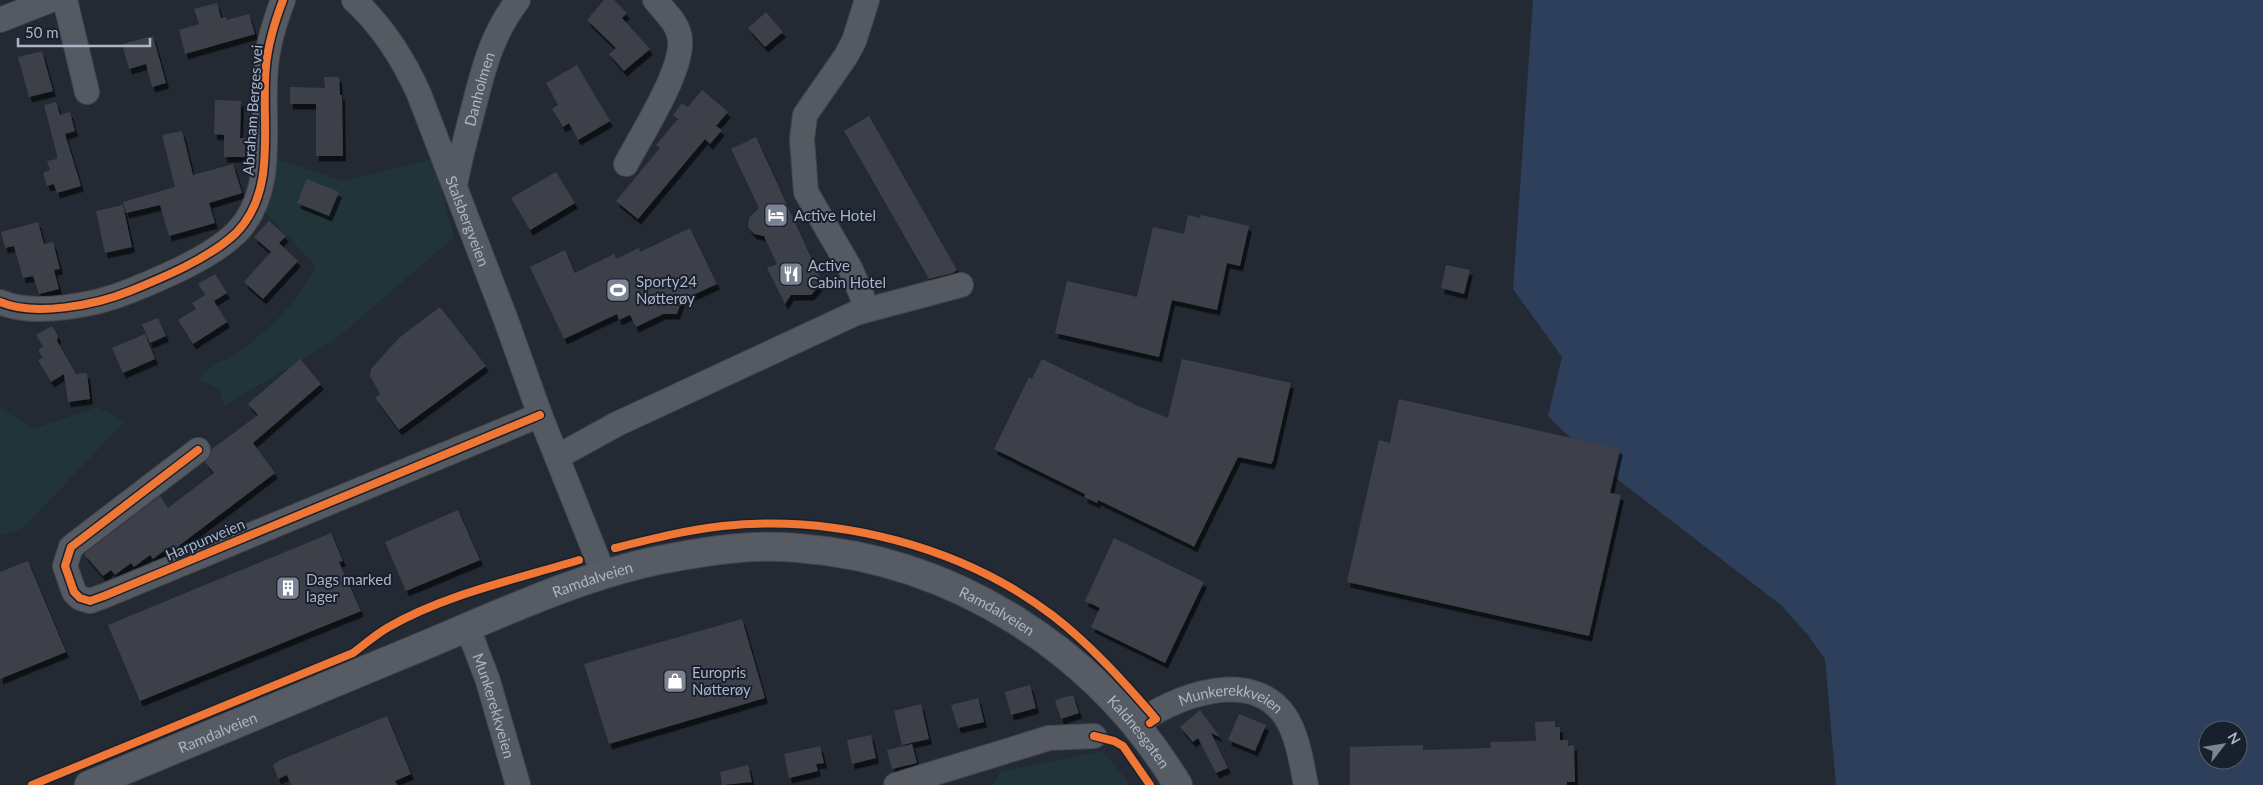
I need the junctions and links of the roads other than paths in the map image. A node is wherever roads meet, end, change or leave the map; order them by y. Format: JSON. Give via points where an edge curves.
{"nodes":[{"id":1,"x":50,"y":0,"type":"edge"},
{"id":2,"x":65,"y":0,"type":"edge"},
{"id":3,"x":283,"y":0,"type":"edge"},
{"id":4,"x":354,"y":0,"type":"edge"},
{"id":5,"x":518,"y":0,"type":"edge"},
{"id":6,"x":655,"y":0,"type":"edge"},
{"id":7,"x":867,"y":0,"type":"edge"},
{"id":8,"x":0,"y":20,"type":"edge"},
{"id":9,"x":87,"y":92,"type":"dead end"},
{"id":10,"x":626,"y":164,"type":"dead end"},
{"id":11,"x":455,"y":185,"type":"junction"},
{"id":12,"x":961,"y":285,"type":"dead end"},
{"id":13,"x":0,"y":302,"type":"edge"},
{"id":14,"x":864,"y":310,"type":"junction"},
{"id":15,"x":540,"y":415,"type":"junction"},
{"id":16,"x":198,"y":450,"type":"dead end"},
{"id":17,"x":557,"y":457,"type":"junction"},
{"id":18,"x":604,"y":575,"type":"junction"},
{"id":19,"x":468,"y":628,"type":"junction"},
{"id":20,"x":1097,"y":682,"type":"joint"},
{"id":21,"x":1136,"y":725,"type":"junction"},
{"id":22,"x":1094,"y":736,"type":"dead end"},
{"id":23,"x":89,"y":785,"type":"edge"},
{"id":24,"x":518,"y":785,"type":"edge"},
{"id":25,"x":896,"y":785,"type":"edge"},
{"id":26,"x":1178,"y":785,"type":"edge"},
{"id":27,"x":1306,"y":785,"type":"edge"}],
"edges":[{"from":1,"to":8,"type":"street"},
{"from":2,"to":9,"type":"street"},
{"from":3,"to":13,"type":"street","name":"Abraham Berges vei","via":[[269,42],[264,168],[258,198],[236,232],[209,252],[107,300],[58,308],[24,307]]},
{"from":4,"to":11,"type":"street","name":"Stalsbergveien","via":[[390,39],[407,68]]},
{"from":5,"to":11,"type":"street","name":"Danholmen","via":[[504,20],[482,69]]},
{"from":6,"to":10,"type":"street","via":[[679,32],[678,62]]},
{"from":7,"to":14,"type":"street","via":[[854,42],[805,115],[802,138],[806,192],[851,270]]},
{"from":11,"to":15,"type":"street","name":"Stalsbergveien"},
{"from":12,"to":14,"type":"street"},
{"from":14,"to":17,"type":"street","via":[[617,424]]},
{"from":15,"to":16,"type":"street","name":"Harpunveien","via":[[104,596],[90,601],[80,598],[74,592],[65,566],[71,547]]},
{"from":15,"to":17,"type":"street","name":"Stalsbergveien"},
{"from":17,"to":18,"type":"street","name":"Stalsbergveien"},
{"from":18,"to":19,"type":"main road","name":"Ramdalveien"},
{"from":18,"to":20,"type":"main road","name":"Ramdalveien","via":[[669,558],[734,548],[798,548],[849,554],[903,567],[952,585],[992,605],[1054,645]]},
{"from":19,"to":23,"type":"main road","name":"Ramdalveien"},
{"from":19,"to":24,"type":"street","name":"Munkerekkveien","via":[[488,681]]},
{"from":20,"to":21,"type":"main road","name":"Kaldnesgaten"},
{"from":21,"to":26,"type":"main road","name":"Kaldnesgaten"},
{"from":21,"to":27,"type":"street","name":"Munkerekkveien","via":[[1162,708],[1204,693],[1245,690],[1259,694],[1283,714],[1292,729]]},
{"from":22,"to":25,"type":"street","via":[[1049,738]]}]}
